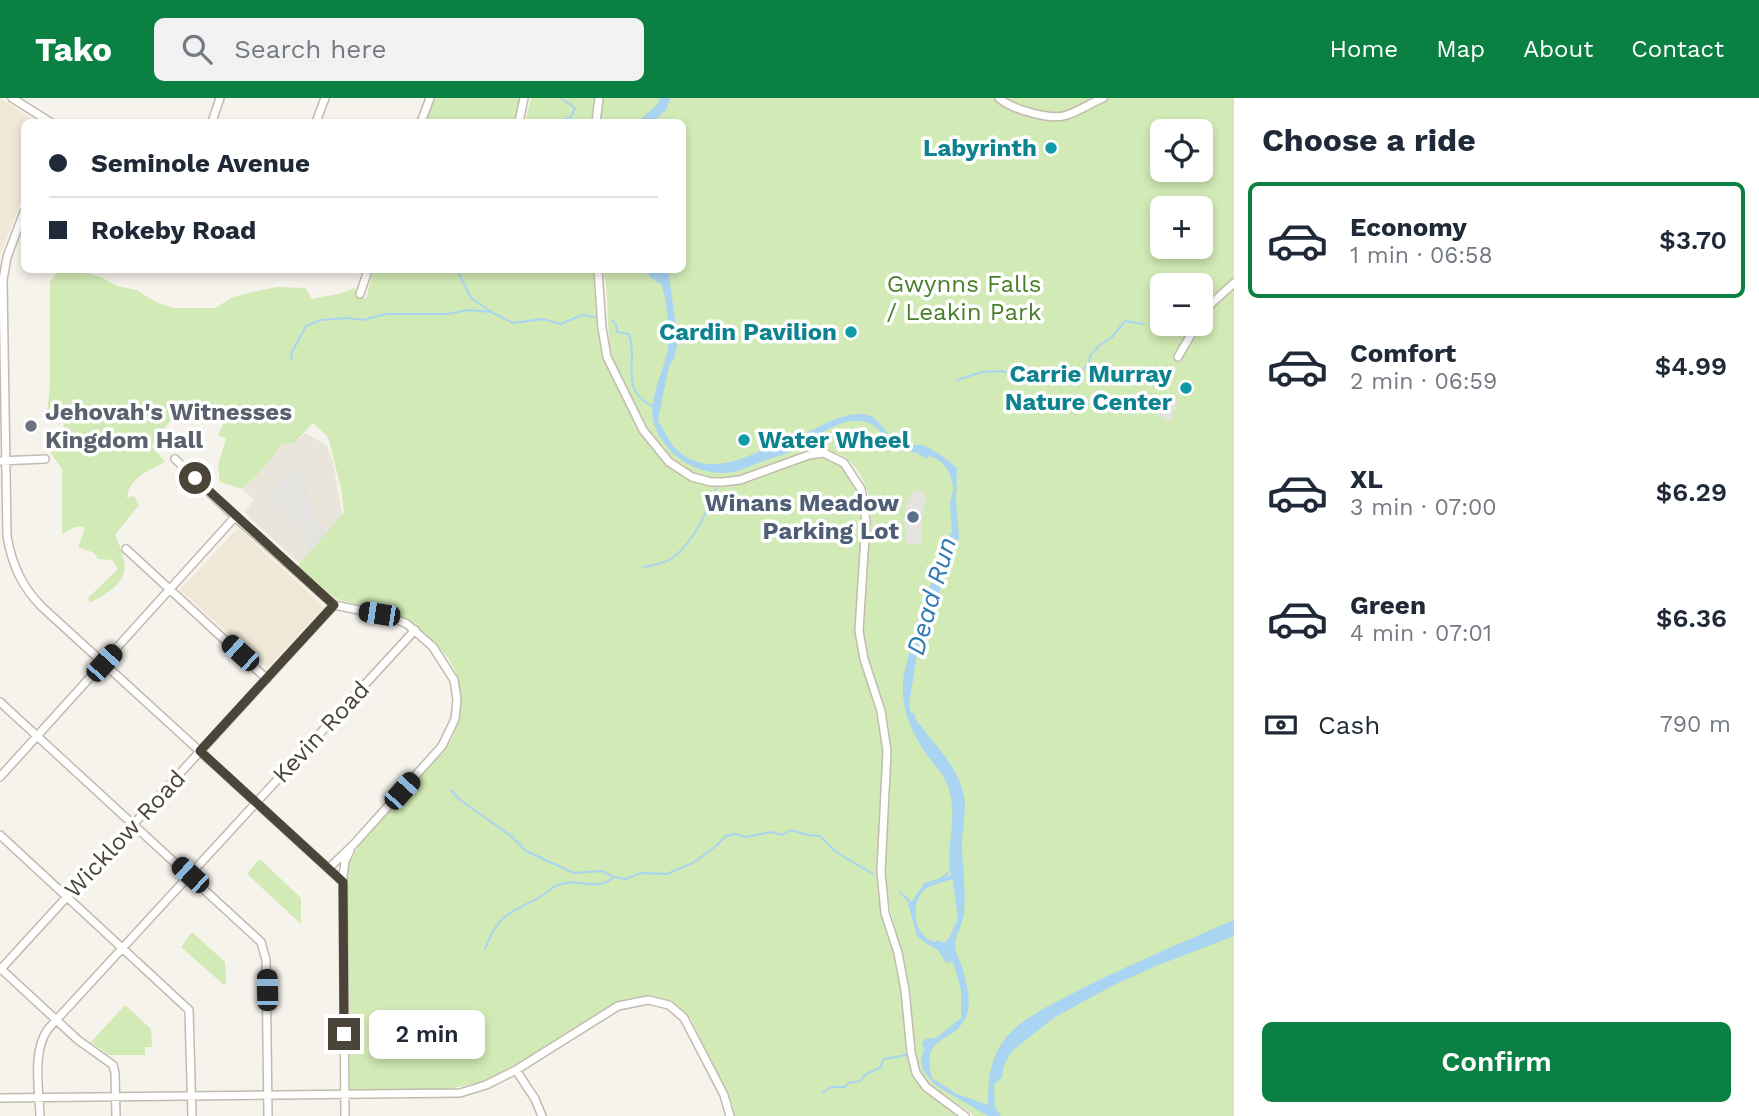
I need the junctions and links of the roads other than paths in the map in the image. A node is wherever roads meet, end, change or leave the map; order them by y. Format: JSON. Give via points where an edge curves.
{"nodes":[{"id":1,"x":12,"y":98,"type":"edge"},
{"id":2,"x":220,"y":98,"type":"edge"},
{"id":3,"x":325,"y":98,"type":"edge"},
{"id":4,"x":430,"y":98,"type":"edge"},
{"id":5,"x":524,"y":98,"type":"edge"},
{"id":6,"x":599,"y":98,"type":"edge"},
{"id":7,"x":999,"y":98,"type":"edge"},
{"id":8,"x":1103,"y":98,"type":"edge"},
{"id":9,"x":45,"y":119,"type":"edge"},
{"id":10,"x":213,"y":119,"type":"edge"},
{"id":11,"x":317,"y":119,"type":"edge"},
{"id":12,"x":422,"y":119,"type":"edge"},
{"id":13,"x":520,"y":119,"type":"edge"},
{"id":14,"x":596,"y":119,"type":"edge"},
{"id":15,"x":20,"y":232,"type":"edge"},
{"id":16,"x":2,"y":269,"type":"edge"},
{"id":17,"x":367,"y":273,"type":"edge"},
{"id":18,"x":599,"y":273,"type":"edge"},
{"id":19,"x":1234,"y":283,"type":"edge"},
{"id":20,"x":360,"y":294,"type":"dead end"},
{"id":21,"x":1213,"y":302,"type":"edge"},
{"id":22,"x":1190,"y":336,"type":"edge"},
{"id":23,"x":1178,"y":357,"type":"dead end"},
{"id":24,"x":45,"y":459,"type":"dead end"},
{"id":25,"x":175,"y":459,"type":"dead end"},
{"id":26,"x":3,"y":461,"type":"edge"},
{"id":27,"x":235,"y":517,"type":"junction"},
{"id":28,"x":126,"y":549,"type":"dead end"},
{"id":29,"x":170,"y":590,"type":"junction"},
{"id":30,"x":334,"y":605,"type":"junction"},
{"id":31,"x":415,"y":630,"type":"junction"},
{"id":32,"x":104,"y":663,"type":"junction"},
{"id":33,"x":267,"y":679,"type":"junction"},
{"id":34,"x":0,"y":702,"type":"edge"},
{"id":35,"x":37,"y":736,"type":"junction"},
{"id":36,"x":200,"y":751,"type":"junction"},
{"id":37,"x":0,"y":777,"type":"edge"},
{"id":38,"x":256,"y":803,"type":"junction"},
{"id":39,"x":134,"y":824,"type":"junction"},
{"id":40,"x":0,"y":835,"type":"edge"},
{"id":41,"x":354,"y":844,"type":"junction"},
{"id":42,"x":330,"y":869,"type":"junction"},
{"id":43,"x":190,"y":875,"type":"junction"},
{"id":44,"x":343,"y":882,"type":"junction"},
{"id":45,"x":67,"y":897,"type":"junction"},
{"id":46,"x":123,"y":947,"type":"junction"},
{"id":47,"x":0,"y":969,"type":"edge"},
{"id":48,"x":56,"y":1020,"type":"junction"},
{"id":49,"x":516,"y":1070,"type":"junction"},
{"id":50,"x":345,"y":1095,"type":"junction"},
{"id":51,"x":192,"y":1096,"type":"junction"},
{"id":52,"x":268,"y":1096,"type":"junction"},
{"id":53,"x":39,"y":1097,"type":"junction"},
{"id":54,"x":116,"y":1097,"type":"junction"},
{"id":55,"x":0,"y":1098,"type":"edge"},
{"id":56,"x":40,"y":1116,"type":"edge"},
{"id":57,"x":116,"y":1116,"type":"edge"},
{"id":58,"x":192,"y":1116,"type":"edge"},
{"id":59,"x":268,"y":1116,"type":"edge"},
{"id":60,"x":345,"y":1116,"type":"edge"},
{"id":61,"x":542,"y":1116,"type":"edge"},
{"id":62,"x":730,"y":1116,"type":"edge"},
{"id":63,"x":965,"y":1116,"type":"edge"}],
"edges":[{"from":1,"to":9,"type":"street"},
{"from":2,"to":10,"type":"street"},
{"from":3,"to":11,"type":"street"},
{"from":4,"to":12,"type":"street"},
{"from":5,"to":13,"type":"street"},
{"from":6,"to":14,"type":"street"},
{"from":7,"to":8,"type":"street","via":[[1016,109],[1058,117]]},
{"from":15,"to":16,"type":"street"},
{"from":16,"to":26,"type":"street"},
{"from":17,"to":20,"type":"street"},
{"from":18,"to":63,"type":"street","via":[[607,357],[643,430],[669,462],[685,474],[722,482],[824,453],[844,463],[861,489],[866,521],[859,631],[887,751],[881,872],[885,913],[898,953],[916,1073],[926,1087]]},
{"from":19,"to":21,"type":"street"},
{"from":22,"to":23,"type":"street"},
{"from":24,"to":26,"type":"street"},
{"from":25,"to":27,"type":"street"},
{"from":26,"to":32,"type":"street","via":[[7,537],[18,575],[32,597]]},
{"from":27,"to":29,"type":"street"},
{"from":27,"to":30,"type":"street"},
{"from":28,"to":29,"type":"street"},
{"from":29,"to":32,"type":"street"},
{"from":29,"to":33,"type":"street"},
{"from":30,"to":31,"type":"street","via":[[389,616]]},
{"from":30,"to":33,"type":"street","name":"Wicklow Road"},
{"from":31,"to":38,"type":"street","name":"Kevin Road"},
{"from":31,"to":41,"type":"street","via":[[450,670],[456,690],[455,719],[442,746]]},
{"from":32,"to":35,"type":"street"},
{"from":32,"to":36,"type":"street"},
{"from":33,"to":36,"type":"street","name":"Wicklow Road"},
{"from":34,"to":35,"type":"street"},
{"from":35,"to":37,"type":"street"},
{"from":35,"to":39,"type":"street"},
{"from":36,"to":38,"type":"street"},
{"from":36,"to":39,"type":"street","name":"Wicklow Road"},
{"from":38,"to":42,"type":"street"},
{"from":38,"to":43,"type":"street","name":"Kevin Road"},
{"from":39,"to":43,"type":"street"},
{"from":39,"to":45,"type":"street","name":"Wicklow Road"},
{"from":40,"to":45,"type":"street"},
{"from":41,"to":42,"type":"street"},
{"from":41,"to":44,"type":"street","via":[[345,861]]},
{"from":42,"to":44,"type":"street"},
{"from":43,"to":46,"type":"street","name":"Kevin Road"},
{"from":43,"to":52,"type":"street","via":[[264,946]]},
{"from":44,"to":50,"type":"street"},
{"from":45,"to":46,"type":"street"},
{"from":45,"to":47,"type":"street","name":"Wicklow Road"},
{"from":46,"to":48,"type":"street","name":"Kevin Road"},
{"from":46,"to":51,"type":"street","via":[[189,1010]]},
{"from":47,"to":48,"type":"street"},
{"from":48,"to":53,"type":"street","name":"Kevin Road","via":[[41,1041]]},
{"from":48,"to":54,"type":"street","via":[[113,1065]]},
{"from":49,"to":50,"type":"street","via":[[460,1093]]},
{"from":49,"to":61,"type":"street"},
{"from":49,"to":62,"type":"street","via":[[618,1006],[659,1002],[678,1011],[691,1028]]},
{"from":50,"to":52,"type":"street"},
{"from":50,"to":60,"type":"street"},
{"from":51,"to":52,"type":"street"},
{"from":51,"to":54,"type":"street"},
{"from":51,"to":58,"type":"street"},
{"from":52,"to":59,"type":"street"},
{"from":53,"to":54,"type":"street"},
{"from":53,"to":55,"type":"street"},
{"from":53,"to":56,"type":"street","name":"Kevin Road"},
{"from":54,"to":57,"type":"street"}]}
